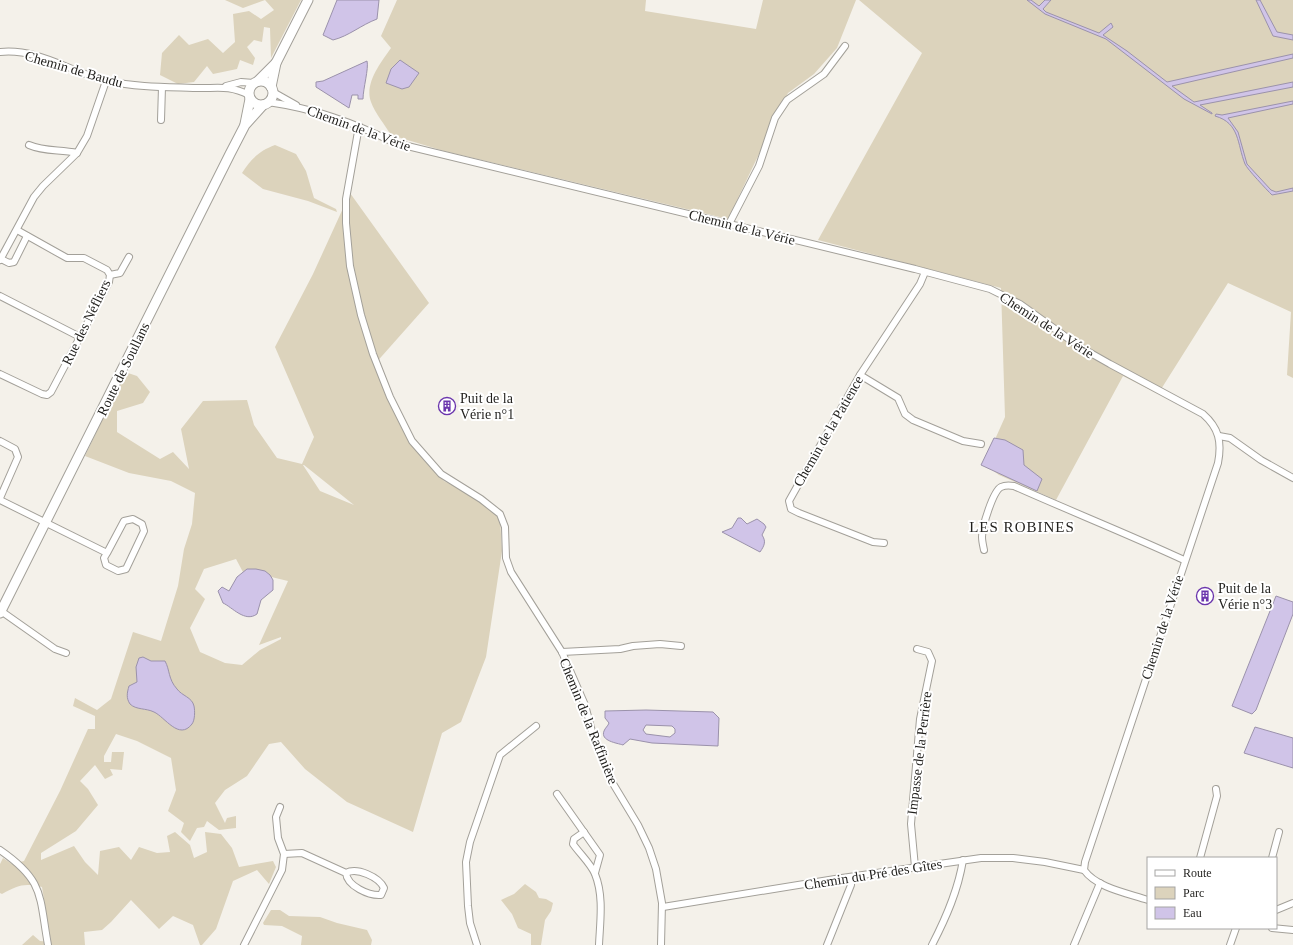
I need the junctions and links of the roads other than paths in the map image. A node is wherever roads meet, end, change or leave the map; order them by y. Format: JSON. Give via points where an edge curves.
{"nodes":[{"id":1,"x":308,"y":0,"type":"edge"},
{"id":2,"x":845,"y":46,"type":"dead end"},
{"id":3,"x":0,"y":52,"type":"edge"},
{"id":4,"x":276,"y":63,"type":"junction"},
{"id":5,"x":106,"y":81,"type":"junction"},
{"id":6,"x":256,"y":82,"type":"junction"},
{"id":7,"x":162,"y":87,"type":"junction"},
{"id":8,"x":219,"y":87,"type":"junction"},
{"id":9,"x":272,"y":89,"type":"junction"},
{"id":10,"x":249,"y":97,"type":"junction"},
{"id":11,"x":266,"y":104,"type":"junction"},
{"id":12,"x":299,"y":106,"type":"junction"},
{"id":13,"x":161,"y":120,"type":"dead end"},
{"id":14,"x":245,"y":125,"type":"junction"},
{"id":15,"x":359,"y":126,"type":"junction"},
{"id":16,"x":29,"y":146,"type":"dead end"},
{"id":17,"x":77,"y":153,"type":"junction"},
{"id":18,"x":729,"y":224,"type":"junction"},
{"id":19,"x":17,"y":230,"type":"junction"},
{"id":20,"x":27,"y":236,"type":"junction"},
{"id":21,"x":129,"y":258,"type":"dead end"},
{"id":22,"x":0,"y":259,"type":"edge"},
{"id":23,"x":925,"y":272,"type":"junction"},
{"id":24,"x":110,"y":275,"type":"junction"},
{"id":25,"x":0,"y":296,"type":"edge"},
{"id":26,"x":80,"y":337,"type":"junction"},
{"id":27,"x":0,"y":374,"type":"edge"},
{"id":28,"x":860,"y":375,"type":"junction"},
{"id":29,"x":1219,"y":436,"type":"junction"},
{"id":30,"x":0,"y":441,"type":"edge"},
{"id":31,"x":980,"y":444,"type":"dead end"},
{"id":32,"x":1293,"y":478,"type":"edge"},
{"id":33,"x":0,"y":499,"type":"edge"},
{"id":34,"x":46,"y":524,"type":"junction"},
{"id":35,"x":884,"y":543,"type":"dead end"},
{"id":36,"x":984,"y":550,"type":"dead end"},
{"id":37,"x":107,"y":552,"type":"junction"},
{"id":38,"x":1184,"y":560,"type":"junction"},
{"id":39,"x":1,"y":612,"type":"edge"},
{"id":40,"x":681,"y":646,"type":"dead end"},
{"id":41,"x":917,"y":649,"type":"dead end"},
{"id":42,"x":562,"y":652,"type":"junction"},
{"id":43,"x":66,"y":653,"type":"dead end"},
{"id":44,"x":536,"y":726,"type":"dead end"},
{"id":45,"x":1216,"y":788,"type":"dead end"},
{"id":46,"x":557,"y":794,"type":"dead end"},
{"id":47,"x":280,"y":807,"type":"dead end"},
{"id":48,"x":584,"y":832,"type":"junction"},
{"id":49,"x":1279,"y":832,"type":"dead end"},
{"id":50,"x":0,"y":850,"type":"edge"},
{"id":51,"x":284,"y":854,"type":"junction"},
{"id":52,"x":1200,"y":857,"type":"edge"},
{"id":53,"x":1272,"y":857,"type":"edge"},
{"id":54,"x":963,"y":860,"type":"junction"},
{"id":55,"x":915,"y":867,"type":"junction"},
{"id":56,"x":1084,"y":870,"type":"junction"},
{"id":57,"x":346,"y":873,"type":"junction"},
{"id":58,"x":595,"y":873,"type":"junction"},
{"id":59,"x":851,"y":877,"type":"junction"},
{"id":60,"x":1100,"y":883,"type":"junction"},
{"id":61,"x":1147,"y":900,"type":"edge"},
{"id":62,"x":1293,"y":903,"type":"edge"},
{"id":63,"x":663,"y":907,"type":"junction"},
{"id":64,"x":1277,"y":910,"type":"edge"},
{"id":65,"x":1277,"y":928,"type":"edge"},
{"id":66,"x":1236,"y":929,"type":"edge"},
{"id":67,"x":1293,"y":930,"type":"edge"},
{"id":68,"x":48,"y":945,"type":"edge"},
{"id":69,"x":244,"y":945,"type":"edge"},
{"id":70,"x":477,"y":945,"type":"edge"},
{"id":71,"x":599,"y":945,"type":"edge"},
{"id":72,"x":661,"y":945,"type":"edge"},
{"id":73,"x":827,"y":945,"type":"edge"},
{"id":74,"x":932,"y":945,"type":"edge"},
{"id":75,"x":1074,"y":945,"type":"edge"},
{"id":76,"x":1230,"y":945,"type":"edge"}],
"edges":[{"from":1,"to":4,"type":"main road"},
{"from":2,"to":18,"type":"street","via":[[824,74],[787,100],[775,118],[759,166]]},
{"from":3,"to":5,"type":"street","name":"Chemin de Baudu","via":[[47,58]]},
{"from":4,"to":6,"type":"main road"},
{"from":4,"to":9,"type":"main road"},
{"from":5,"to":7,"type":"street","name":"Chemin de Baudu"},
{"from":5,"to":17,"type":"street","via":[[88,136]]},
{"from":6,"to":8,"type":"street","name":"Chemin de Baudu","via":[[241,82]]},
{"from":6,"to":9,"type":"main road","via":[[266,82]]},
{"from":6,"to":10,"type":"main road","via":[[250,88]]},
{"from":7,"to":8,"type":"street","name":"Chemin de Baudu"},
{"from":7,"to":13,"type":"street"},
{"from":8,"to":10,"type":"street","name":"Chemin de Baudu","via":[[232,88]]},
{"from":9,"to":11,"type":"main road","via":[[272,98]]},
{"from":9,"to":12,"type":"street","name":"Chemin de la Vérie"},
{"from":10,"to":11,"type":"main road","via":[[255,104]]},
{"from":10,"to":14,"type":"main road","name":"Route de Soullans"},
{"from":11,"to":12,"type":"street","name":"Chemin de la Vérie"},
{"from":11,"to":14,"type":"main road","name":"Route de Soullans"},
{"from":12,"to":15,"type":"street","name":"Chemin de la Vérie"},
{"from":14,"to":34,"type":"main road","name":"Route de Soullans"},
{"from":15,"to":18,"type":"street","name":"Chemin de la Vérie","via":[[395,143]]},
{"from":15,"to":42,"type":"street","name":"Chemin de la Raffinière","via":[[346,199],[346,223],[350,266],[373,354],[390,397],[415,446],[441,474],[500,514],[505,527],[506,558],[511,572]]},
{"from":16,"to":17,"type":"street","via":[[40,150]]},
{"from":17,"to":19,"type":"street","via":[[34,197]]},
{"from":18,"to":23,"type":"street","name":"Chemin de la Vérie"},
{"from":19,"to":20,"type":"street","name":"Rue des Néfliers"},
{"from":19,"to":22,"type":"street"},
{"from":20,"to":22,"type":"street","via":[[14,262],[9,263]]},
{"from":20,"to":24,"type":"street","name":"Rue des Néfliers","via":[[67,258],[84,258],[107,270]]},
{"from":21,"to":24,"type":"street","via":[[120,273]]},
{"from":23,"to":28,"type":"street","name":"Chemin de la Patience","via":[[920,284]]},
{"from":23,"to":29,"type":"street","name":"Chemin de la Vérie","via":[[990,289],[1020,304],[1080,347],[1203,414],[1212,422]]},
{"from":24,"to":26,"type":"street","name":"Rue des Néfliers","via":[[109,282]]},
{"from":25,"to":26,"type":"street"},
{"from":26,"to":27,"type":"street","name":"Rue des Néfliers","via":[[47,395]]},
{"from":28,"to":31,"type":"street","via":[[898,398],[905,414],[913,420],[964,441]]},
{"from":28,"to":35,"type":"street","name":"Chemin de la Patience","via":[[790,498],[790,505],[791,509],[799,513],[873,542]]},
{"from":29,"to":32,"type":"street","via":[[1230,438]]},
{"from":29,"to":38,"type":"street","name":"Chemin de la Vérie","via":[[1218,463]]},
{"from":30,"to":33,"type":"street","via":[[15,449],[18,457]]},
{"from":33,"to":34,"type":"street"},
{"from":34,"to":37,"type":"street"},
{"from":34,"to":39,"type":"main road","name":"Route de Soullans"},
{"from":36,"to":38,"type":"street","via":[[983,528],[993,498],[998,489],[1008,485]]},
{"from":37,"to":37,"type":"street","via":[[104,558],[106,565],[118,571],[126,569],[144,531],[142,524],[133,519],[124,521]]},
{"from":38,"to":56,"type":"street","name":"Chemin de la Vérie"},
{"from":39,"to":43,"type":"street","via":[[55,649]]},
{"from":40,"to":42,"type":"street","via":[[633,646]]},
{"from":41,"to":55,"type":"street","name":"Impasse de la Perrière","via":[[928,652],[932,661],[920,719],[914,775],[911,824]]},
{"from":42,"to":63,"type":"street","name":"Chemin de la Raffinière","via":[[585,705],[594,739],[610,777],[649,848]]},
{"from":44,"to":70,"type":"street","via":[[500,755],[470,842],[466,862],[468,899],[470,923]]},
{"from":45,"to":52,"type":"street","via":[[1217,796]]},
{"from":46,"to":48,"type":"street"},
{"from":47,"to":51,"type":"street","via":[[276,817],[278,838]]},
{"from":48,"to":58,"type":"street","via":[[600,855]]},
{"from":48,"to":58,"type":"street","via":[[574,839],[573,844]]},
{"from":49,"to":53,"type":"street"},
{"from":50,"to":68,"type":"street","via":[[18,862],[35,884]]},
{"from":51,"to":57,"type":"street","via":[[302,853]]},
{"from":51,"to":69,"type":"street","via":[[282,870]]},
{"from":54,"to":55,"type":"street","name":"Chemin du Pré des Gîtes"},
{"from":54,"to":56,"type":"street","name":"Chemin du Pré des Gîtes","via":[[1017,858]]},
{"from":54,"to":74,"type":"street","via":[[959,884]]},
{"from":55,"to":59,"type":"street","name":"Chemin du Pré des Gîtes"},
{"from":56,"to":60,"type":"street","via":[[1089,877]]},
{"from":57,"to":57,"type":"street","via":[[350,884],[374,895],[381,895],[384,888],[381,882],[357,870]]},
{"from":58,"to":71,"type":"street","via":[[601,910]]},
{"from":59,"to":63,"type":"street","name":"Chemin du Pré des Gîtes"},
{"from":59,"to":73,"type":"street","via":[[851,885]]},
{"from":60,"to":61,"type":"street"},
{"from":60,"to":75,"type":"street"},
{"from":62,"to":64,"type":"street"},
{"from":63,"to":72,"type":"street","name":"Chemin de la Raffinière"},
{"from":65,"to":67,"type":"street"},
{"from":66,"to":76,"type":"street"}]}
